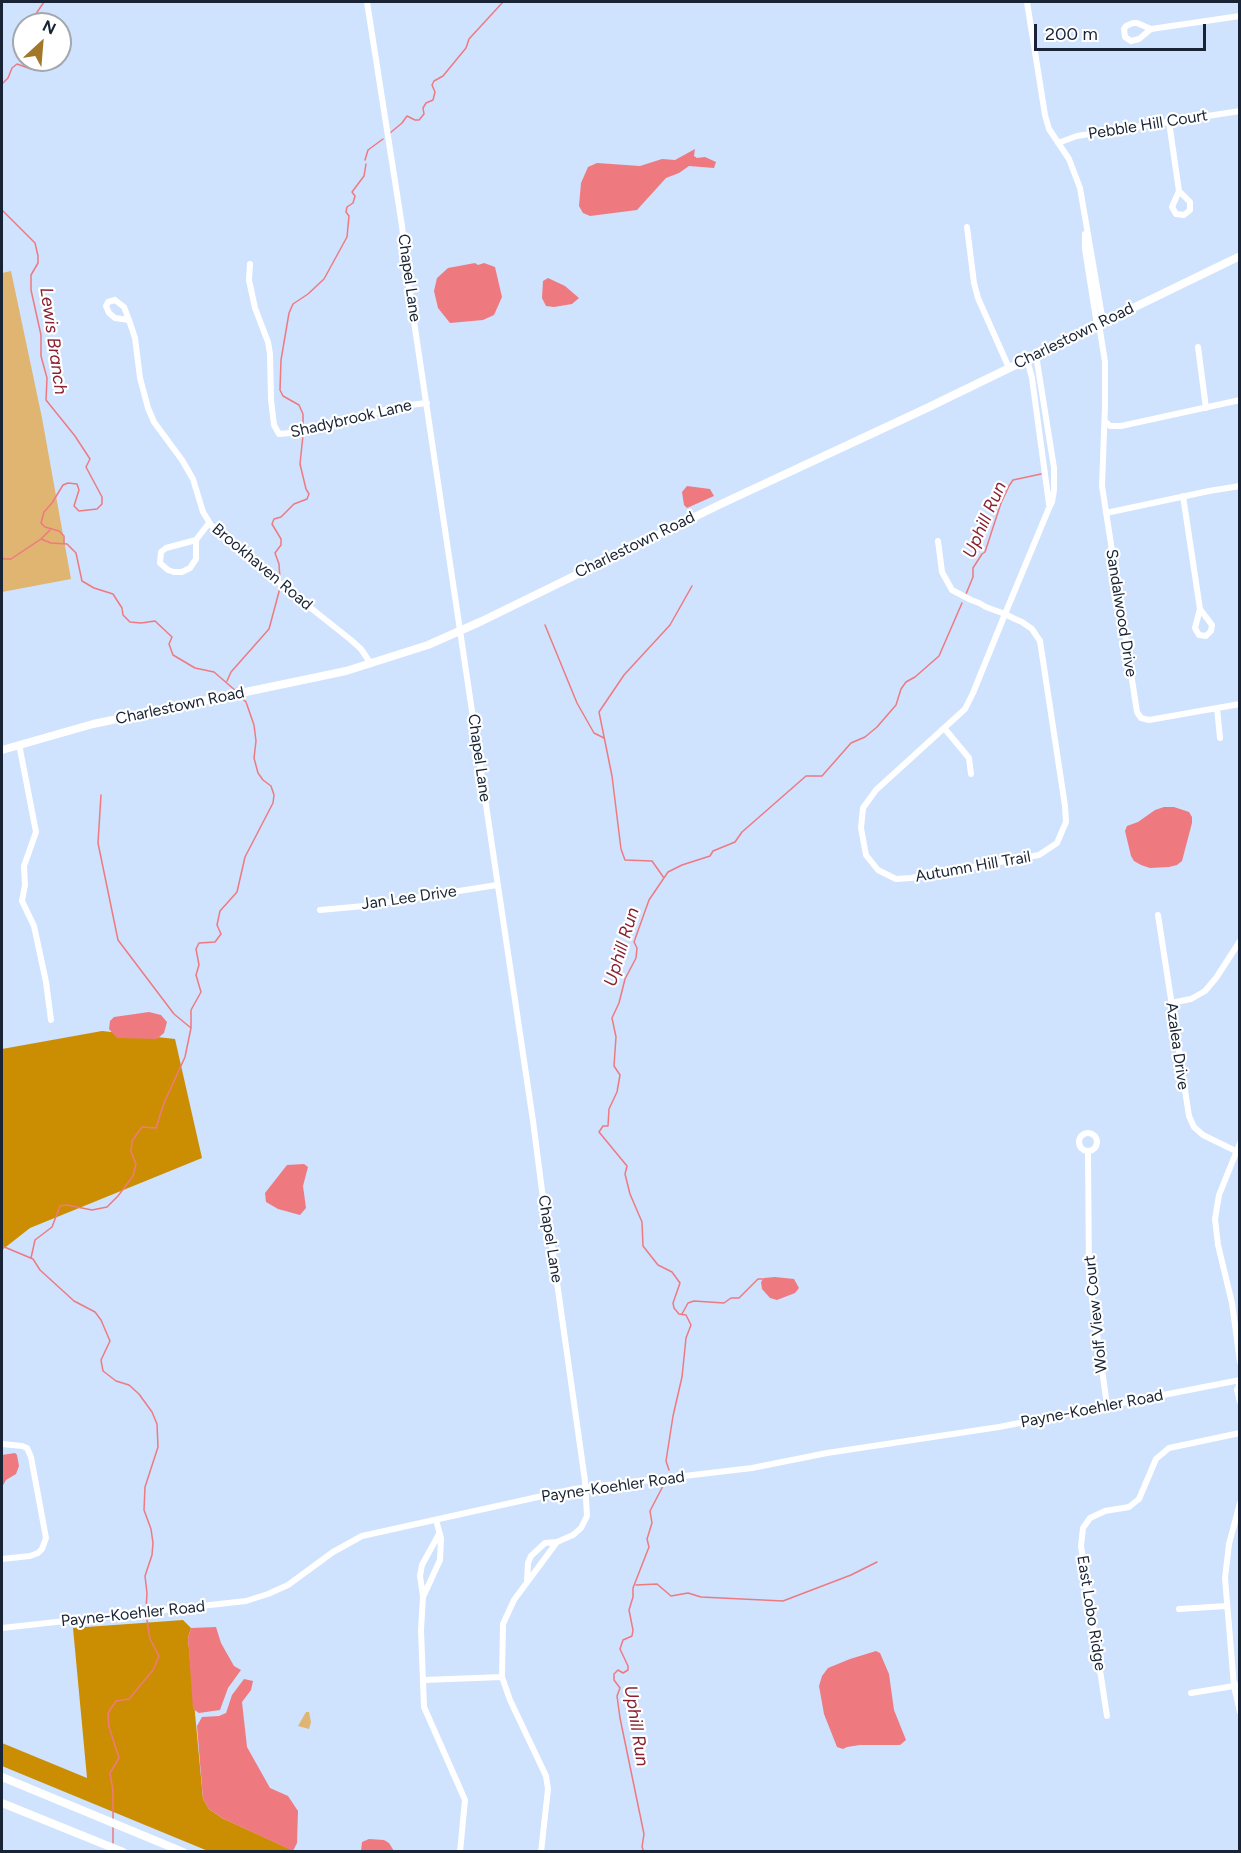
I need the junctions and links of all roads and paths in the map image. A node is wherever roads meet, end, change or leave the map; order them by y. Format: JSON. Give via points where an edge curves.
{"nodes":[{"id":1,"x":367,"y":2,"type":"edge"},
{"id":2,"x":1027,"y":2,"type":"edge"},
{"id":3,"x":1239,"y":16,"type":"edge"},
{"id":4,"x":1151,"y":29,"type":"dead end"},
{"id":5,"x":1239,"y":111,"type":"edge"},
{"id":6,"x":1168,"y":122,"type":"junction"},
{"id":7,"x":1058,"y":142,"type":"junction"},
{"id":8,"x":1179,"y":191,"type":"dead end"},
{"id":9,"x":966,"y":228,"type":"dead end"},
{"id":10,"x":1239,"y":256,"type":"edge"},
{"id":11,"x":250,"y":264,"type":"dead end"},
{"id":12,"x":129,"y":320,"type":"dead end"},
{"id":13,"x":1100,"y":324,"type":"junction"},
{"id":14,"x":1198,"y":347,"type":"dead end"},
{"id":15,"x":1036,"y":355,"type":"junction"},
{"id":16,"x":1027,"y":360,"type":"junction"},
{"id":17,"x":1009,"y":368,"type":"junction"},
{"id":18,"x":1239,"y":400,"type":"edge"},
{"id":19,"x":427,"y":403,"type":"junction"},
{"id":20,"x":1105,"y":406,"type":"junction"},
{"id":21,"x":1206,"y":408,"type":"junction"},
{"id":22,"x":1239,"y":486,"type":"edge"},
{"id":23,"x":1183,"y":496,"type":"junction"},
{"id":24,"x":1049,"y":508,"type":"junction"},
{"id":25,"x":1106,"y":513,"type":"junction"},
{"id":26,"x":209,"y":523,"type":"junction"},
{"id":27,"x":196,"y":540,"type":"junction"},
{"id":28,"x":938,"y":541,"type":"dead end"},
{"id":29,"x":1200,"y":609,"type":"dead end"},
{"id":30,"x":1005,"y":614,"type":"junction"},
{"id":31,"x":460,"y":631,"type":"junction"},
{"id":32,"x":371,"y":664,"type":"junction"},
{"id":33,"x":1239,"y":704,"type":"edge"},
{"id":34,"x":1217,"y":708,"type":"junction"},
{"id":35,"x":945,"y":729,"type":"junction"},
{"id":36,"x":1220,"y":738,"type":"dead end"},
{"id":37,"x":19,"y":744,"type":"junction"},
{"id":38,"x":2,"y":750,"type":"edge"},
{"id":39,"x":971,"y":774,"type":"dead end"},
{"id":40,"x":497,"y":885,"type":"junction"},
{"id":41,"x":320,"y":910,"type":"dead end"},
{"id":42,"x":1158,"y":915,"type":"dead end"},
{"id":43,"x":1239,"y":941,"type":"edge"},
{"id":44,"x":1171,"y":1003,"type":"junction"},
{"id":45,"x":51,"y":1020,"type":"dead end"},
{"id":46,"x":1239,"y":1143,"type":"edge"},
{"id":47,"x":1088,"y":1151,"type":"dead end"},
{"id":48,"x":1238,"y":1152,"type":"edge"},
{"id":49,"x":1239,"y":1362,"type":"edge"},
{"id":50,"x":1239,"y":1382,"type":"edge"},
{"id":51,"x":1239,"y":1402,"type":"edge"},
{"id":52,"x":1107,"y":1405,"type":"junction"},
{"id":53,"x":1239,"y":1433,"type":"edge"},
{"id":54,"x":2,"y":1444,"type":"edge"},
{"id":55,"x":585,"y":1487,"type":"junction"},
{"id":56,"x":1239,"y":1503,"type":"edge"},
{"id":57,"x":436,"y":1520,"type":"junction"},
{"id":58,"x":439,"y":1533,"type":"junction"},
{"id":59,"x":557,"y":1542,"type":"junction"},
{"id":60,"x":2,"y":1559,"type":"edge"},
{"id":61,"x":527,"y":1582,"type":"junction"},
{"id":62,"x":423,"y":1598,"type":"junction"},
{"id":63,"x":1226,"y":1606,"type":"junction"},
{"id":64,"x":1179,"y":1609,"type":"dead end"},
{"id":65,"x":2,"y":1628,"type":"edge"},
{"id":66,"x":502,"y":1677,"type":"junction"},
{"id":67,"x":424,"y":1680,"type":"junction"},
{"id":68,"x":1237,"y":1686,"type":"edge"},
{"id":69,"x":1191,"y":1693,"type":"dead end"},
{"id":70,"x":1239,"y":1712,"type":"edge"},
{"id":71,"x":1107,"y":1716,"type":"dead end"},
{"id":72,"x":2,"y":1778,"type":"edge"},
{"id":73,"x":2,"y":1803,"type":"edge"},
{"id":74,"x":123,"y":1851,"type":"edge"},
{"id":75,"x":183,"y":1851,"type":"edge"},
{"id":76,"x":460,"y":1851,"type":"edge"},
{"id":77,"x":541,"y":1851,"type":"edge"}],
"edges":[{"from":1,"to":19,"type":"street","name":"Chapel Lane"},
{"from":2,"to":7,"type":"street","name":"Sandalwood Drive","via":[[1045,115]]},
{"from":3,"to":4,"type":"street"},
{"from":5,"to":6,"type":"street","name":"Pebble Hill Court"},
{"from":6,"to":7,"type":"street","name":"Pebble Hill Court"},
{"from":6,"to":8,"type":"street"},
{"from":7,"to":13,"type":"street","name":"Sandalwood Drive","via":[[1076,173]]},
{"from":9,"to":17,"type":"street","via":[[978,298]]},
{"from":10,"to":13,"type":"main road","name":"Charlestown Road"},
{"from":11,"to":19,"type":"street","name":"Shadybrook Lane","via":[[255,308],[268,342],[271,400],[280,435]]},
{"from":12,"to":26,"type":"street","name":"Brookhaven Road","via":[[148,408],[193,479]]},
{"from":13,"to":15,"type":"main road","name":"Charlestown Road"},
{"from":13,"to":20,"type":"street","name":"Sandalwood Drive"},
{"from":14,"to":21,"type":"street"},
{"from":15,"to":16,"type":"main road","name":"Charlestown Road"},
{"from":15,"to":24,"type":"street","name":"Autumn Hill Trail","via":[[1054,468]]},
{"from":16,"to":17,"type":"main road","name":"Charlestown Road"},
{"from":16,"to":24,"type":"street","name":"Autumn Hill Trail"},
{"from":17,"to":31,"type":"main road","name":"Charlestown Road"},
{"from":18,"to":21,"type":"street"},
{"from":19,"to":31,"type":"street","name":"Chapel Lane"},
{"from":20,"to":21,"type":"street","via":[[1106,423],[1112,427]]},
{"from":20,"to":25,"type":"street","name":"Sandalwood Drive","via":[[1102,479]]},
{"from":22,"to":23,"type":"street"},
{"from":23,"to":25,"type":"street"},
{"from":23,"to":29,"type":"street"},
{"from":24,"to":30,"type":"street","name":"Autumn Hill Trail"},
{"from":25,"to":34,"type":"street","name":"Sandalwood Drive","via":[[1138,716],[1149,720]]},
{"from":26,"to":27,"type":"street"},
{"from":26,"to":32,"type":"street","name":"Brookhaven Road","via":[[351,640]]},
{"from":27,"to":27,"type":"street","via":[[196,559],[190,568],[174,572],[160,563],[161,552],[166,548]]},
{"from":28,"to":30,"type":"street","via":[[942,572],[952,590]]},
{"from":30,"to":35,"type":"street","name":"Autumn Hill Trail","via":[[969,701]]},
{"from":30,"to":35,"type":"street","name":"Autumn Hill Trail","via":[[1032,629],[1042,648],[1066,814],[1064,830],[1052,848],[1022,859],[911,878],[890,877],[873,866],[866,855],[861,828],[866,801]]},
{"from":31,"to":32,"type":"main road","name":"Charlestown Road"},
{"from":31,"to":40,"type":"street","name":"Chapel Lane"},
{"from":32,"to":37,"type":"main road","name":"Charlestown Road","via":[[93,724]]},
{"from":33,"to":34,"type":"street","name":"Sandalwood Drive"},
{"from":34,"to":36,"type":"street"},
{"from":35,"to":39,"type":"street","via":[[969,758]]},
{"from":37,"to":38,"type":"main road","name":"Charlestown Road"},
{"from":37,"to":45,"type":"street","via":[[36,832],[24,867],[22,901],[34,926]]},
{"from":40,"to":41,"type":"street","name":"Jan Lee Drive"},
{"from":40,"to":55,"type":"street","name":"Chapel Lane"},
{"from":42,"to":44,"type":"street","name":"Azalea Drive"},
{"from":43,"to":44,"type":"street","via":[[1205,991]]},
{"from":44,"to":48,"type":"street","name":"Azalea Drive","via":[[1191,1122],[1203,1135]]},
{"from":46,"to":48,"type":"street"},
{"from":47,"to":52,"type":"street","name":"Wolf View Court","via":[[1089,1277]]},
{"from":48,"to":49,"type":"street","via":[[1218,1195],[1215,1220]]},
{"from":50,"to":51,"type":"street"},
{"from":50,"to":52,"type":"street","name":"Payne-Koehler Road"},
{"from":52,"to":55,"type":"street","name":"Payne-Koehler Road","via":[[752,1468]]},
{"from":53,"to":71,"type":"street","name":"East Lobo Ridge","via":[[1169,1448],[1156,1459],[1139,1500],[1129,1507],[1090,1518],[1083,1528],[1081,1546]]},
{"from":54,"to":60,"type":"street","via":[[27,1448],[46,1538],[38,1553]]},
{"from":55,"to":57,"type":"street","name":"Payne-Koehler Road"},
{"from":55,"to":59,"type":"street","name":"Chapel Lane","via":[[587,1516],[581,1528]]},
{"from":56,"to":63,"type":"street","via":[[1226,1561]]},
{"from":57,"to":58,"type":"street"},
{"from":57,"to":65,"type":"street","name":"Payne-Koehler Road","via":[[362,1536],[288,1585],[257,1598]]},
{"from":58,"to":62,"type":"street","via":[[440,1560]]},
{"from":58,"to":62,"type":"street","via":[[422,1565]]},
{"from":59,"to":61,"type":"street"},
{"from":59,"to":61,"type":"street","via":[[545,1543],[531,1556]]},
{"from":61,"to":66,"type":"street","via":[[503,1624]]},
{"from":62,"to":67,"type":"street"},
{"from":63,"to":64,"type":"street"},
{"from":63,"to":68,"type":"street"},
{"from":66,"to":67,"type":"street"},
{"from":66,"to":77,"type":"street","via":[[546,1776]]},
{"from":67,"to":76,"type":"street","via":[[424,1707],[465,1800]]},
{"from":68,"to":69,"type":"street"},
{"from":68,"to":70,"type":"street"},
{"from":72,"to":75,"type":"highway"},
{"from":73,"to":74,"type":"highway"}]}
